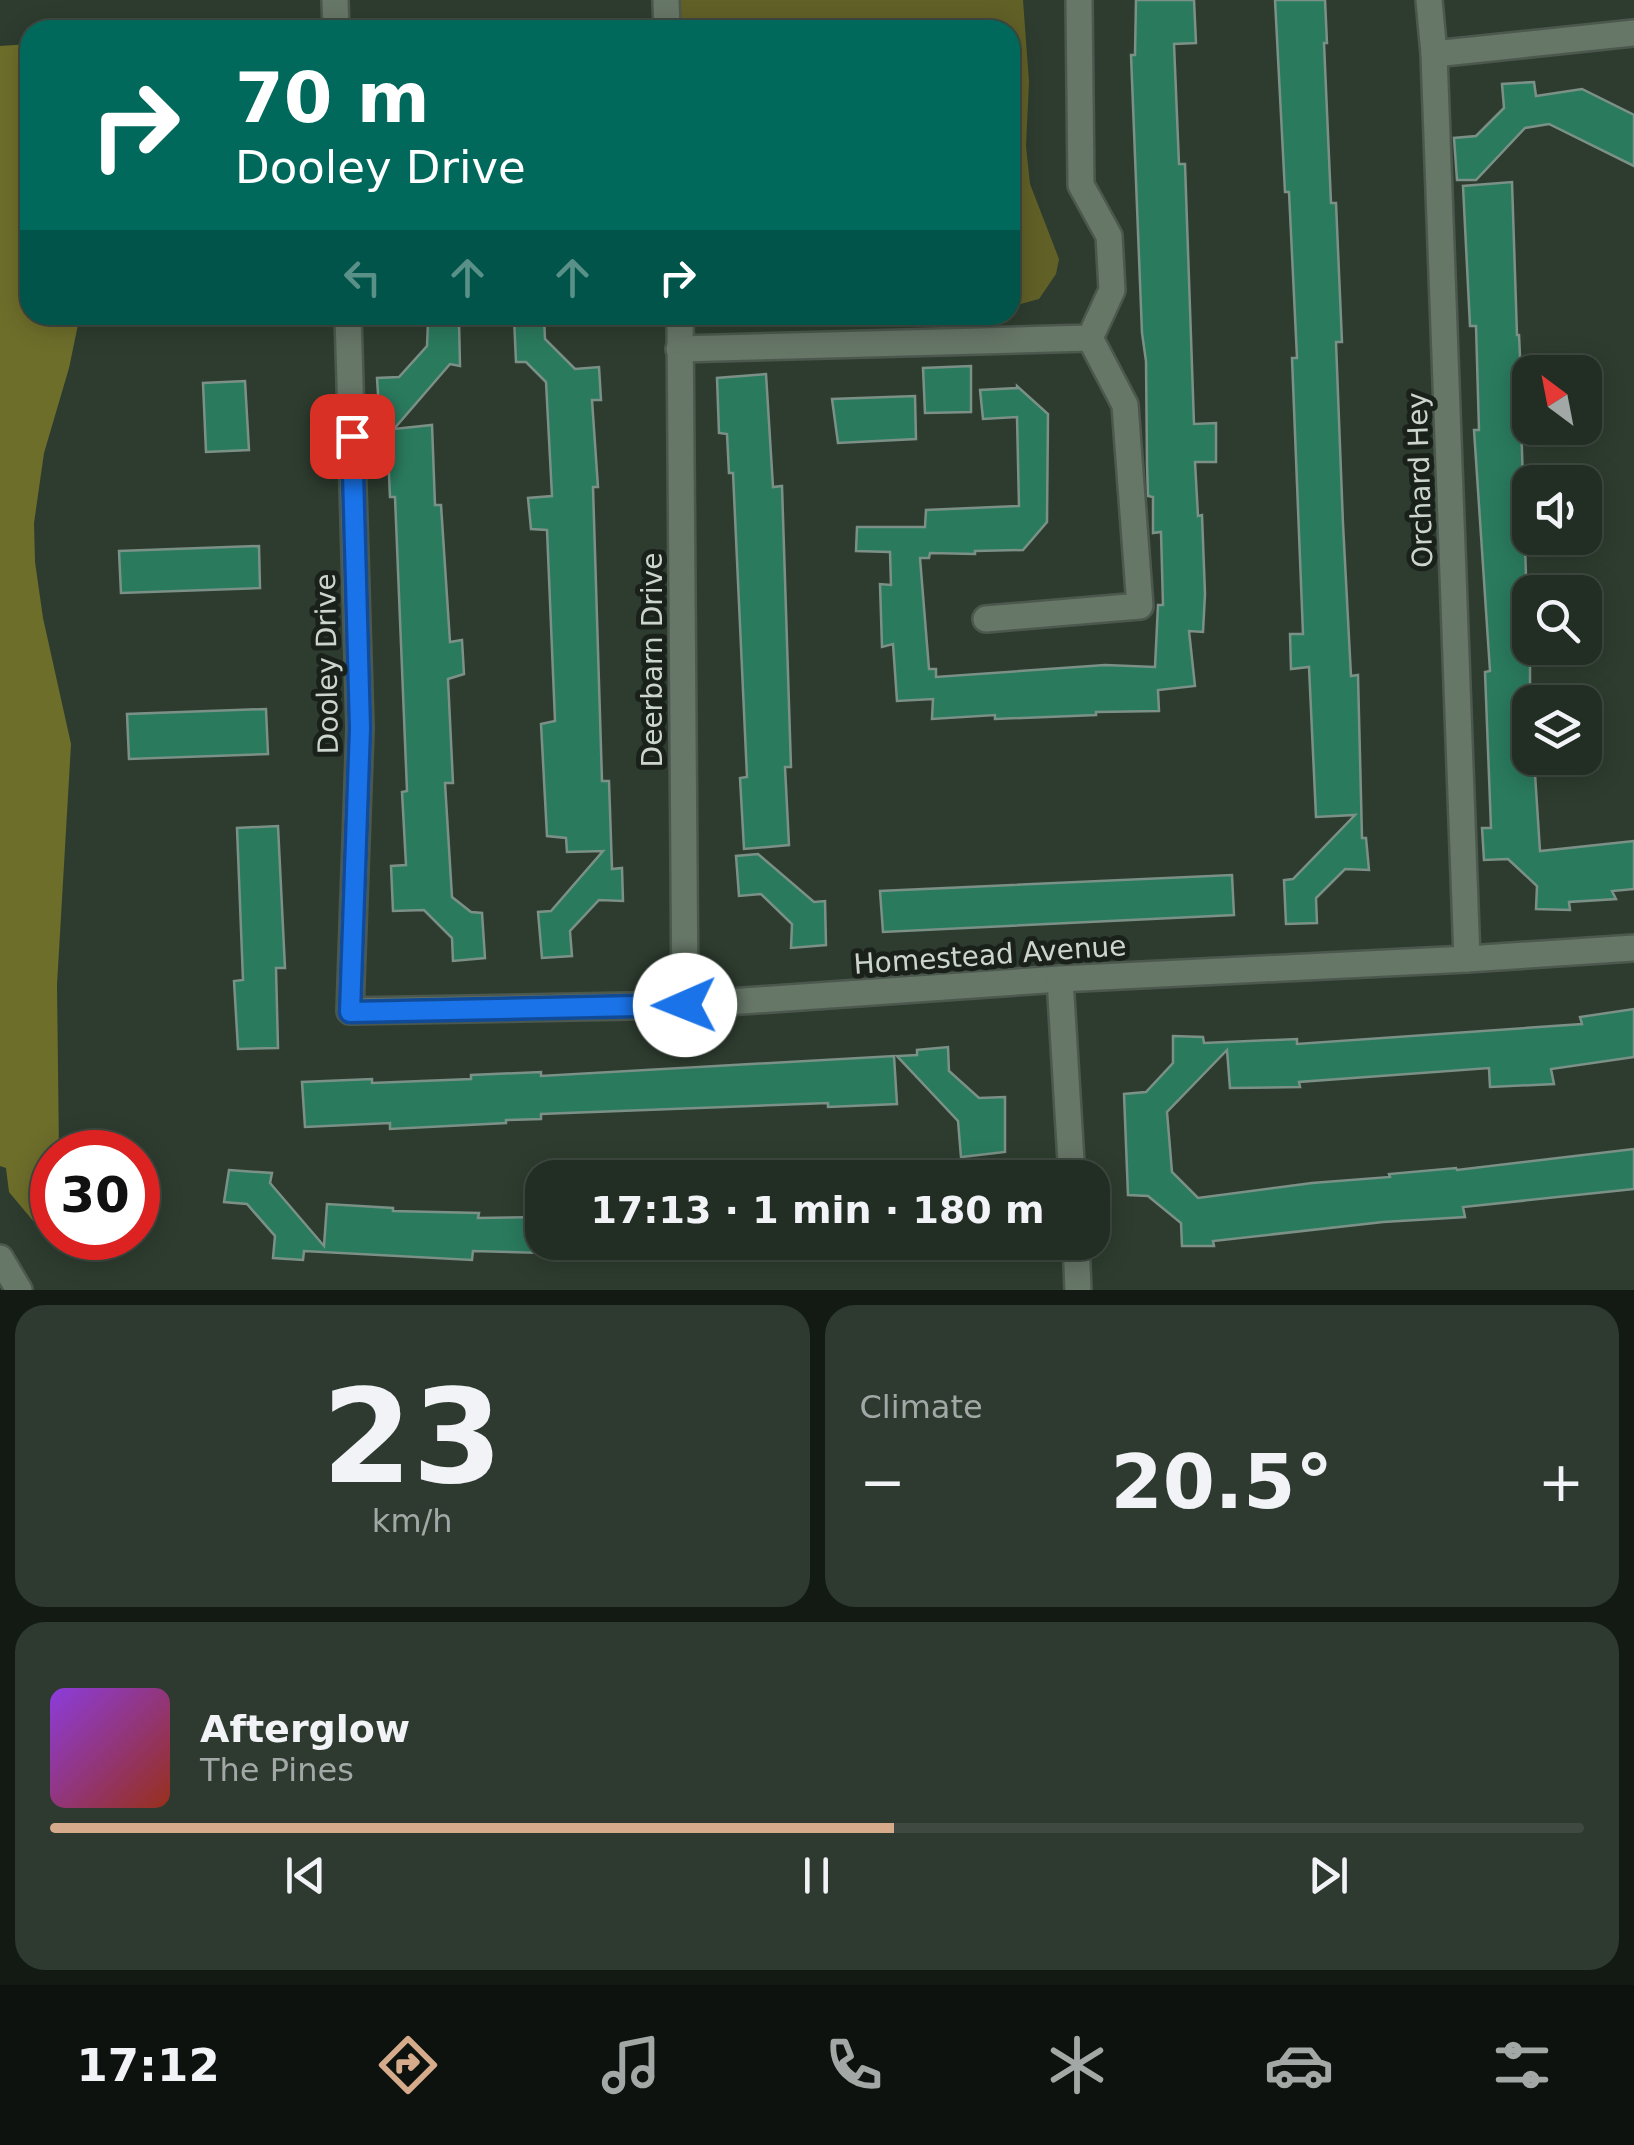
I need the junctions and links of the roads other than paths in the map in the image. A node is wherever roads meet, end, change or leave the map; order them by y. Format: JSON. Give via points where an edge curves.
{"nodes":[{"id":1,"x":1080,"y":0,"type":"edge"},
{"id":2,"x":1429,"y":0,"type":"edge"},
{"id":3,"x":1634,"y":33,"type":"edge"},
{"id":4,"x":1434,"y":54,"type":"junction"},
{"id":5,"x":348,"y":325,"type":"edge"},
{"id":6,"x":680,"y":325,"type":"edge"},
{"id":7,"x":1090,"y":338,"type":"junction"},
{"id":8,"x":679,"y":349,"type":"junction"},
{"id":9,"x":986,"y":619,"type":"dead end"},
{"id":10,"x":1634,"y":948,"type":"edge"},
{"id":11,"x":1468,"y":958,"type":"junction"},
{"id":12,"x":1060,"y":979,"type":"junction"},
{"id":13,"x":685,"y":1005,"type":"junction"},
{"id":14,"x":350,"y":1012,"type":"joint"},
{"id":15,"x":1071,"y":1160,"type":"edge"},
{"id":16,"x":0,"y":1258,"type":"edge"},
{"id":17,"x":1077,"y":1260,"type":"edge"},
{"id":18,"x":19,"y":1290,"type":"edge"},
{"id":19,"x":1078,"y":1290,"type":"edge"}],
"edges":[{"from":1,"to":7,"type":"street","via":[[1081,185],[1109,236],[1112,290]]},
{"from":2,"to":4,"type":"street","name":"Orchard Hey"},
{"from":3,"to":4,"type":"street"},
{"from":4,"to":11,"type":"street","name":"Orchard Hey"},
{"from":5,"to":14,"type":"street","name":"Dooley Drive","via":[[360,728]]},
{"from":6,"to":8,"type":"street","name":"Deerbarn Drive"},
{"from":7,"to":8,"type":"street"},
{"from":7,"to":9,"type":"street","via":[[1125,405],[1140,606]]},
{"from":8,"to":13,"type":"street","name":"Deerbarn Drive"},
{"from":10,"to":11,"type":"street","name":"Homestead Avenue"},
{"from":11,"to":12,"type":"street","name":"Homestead Avenue"},
{"from":12,"to":13,"type":"street","name":"Homestead Avenue"},
{"from":12,"to":15,"type":"street"},
{"from":13,"to":14,"type":"street","name":"Homestead Avenue"},
{"from":16,"to":18,"type":"street"},
{"from":17,"to":19,"type":"street"}]}
